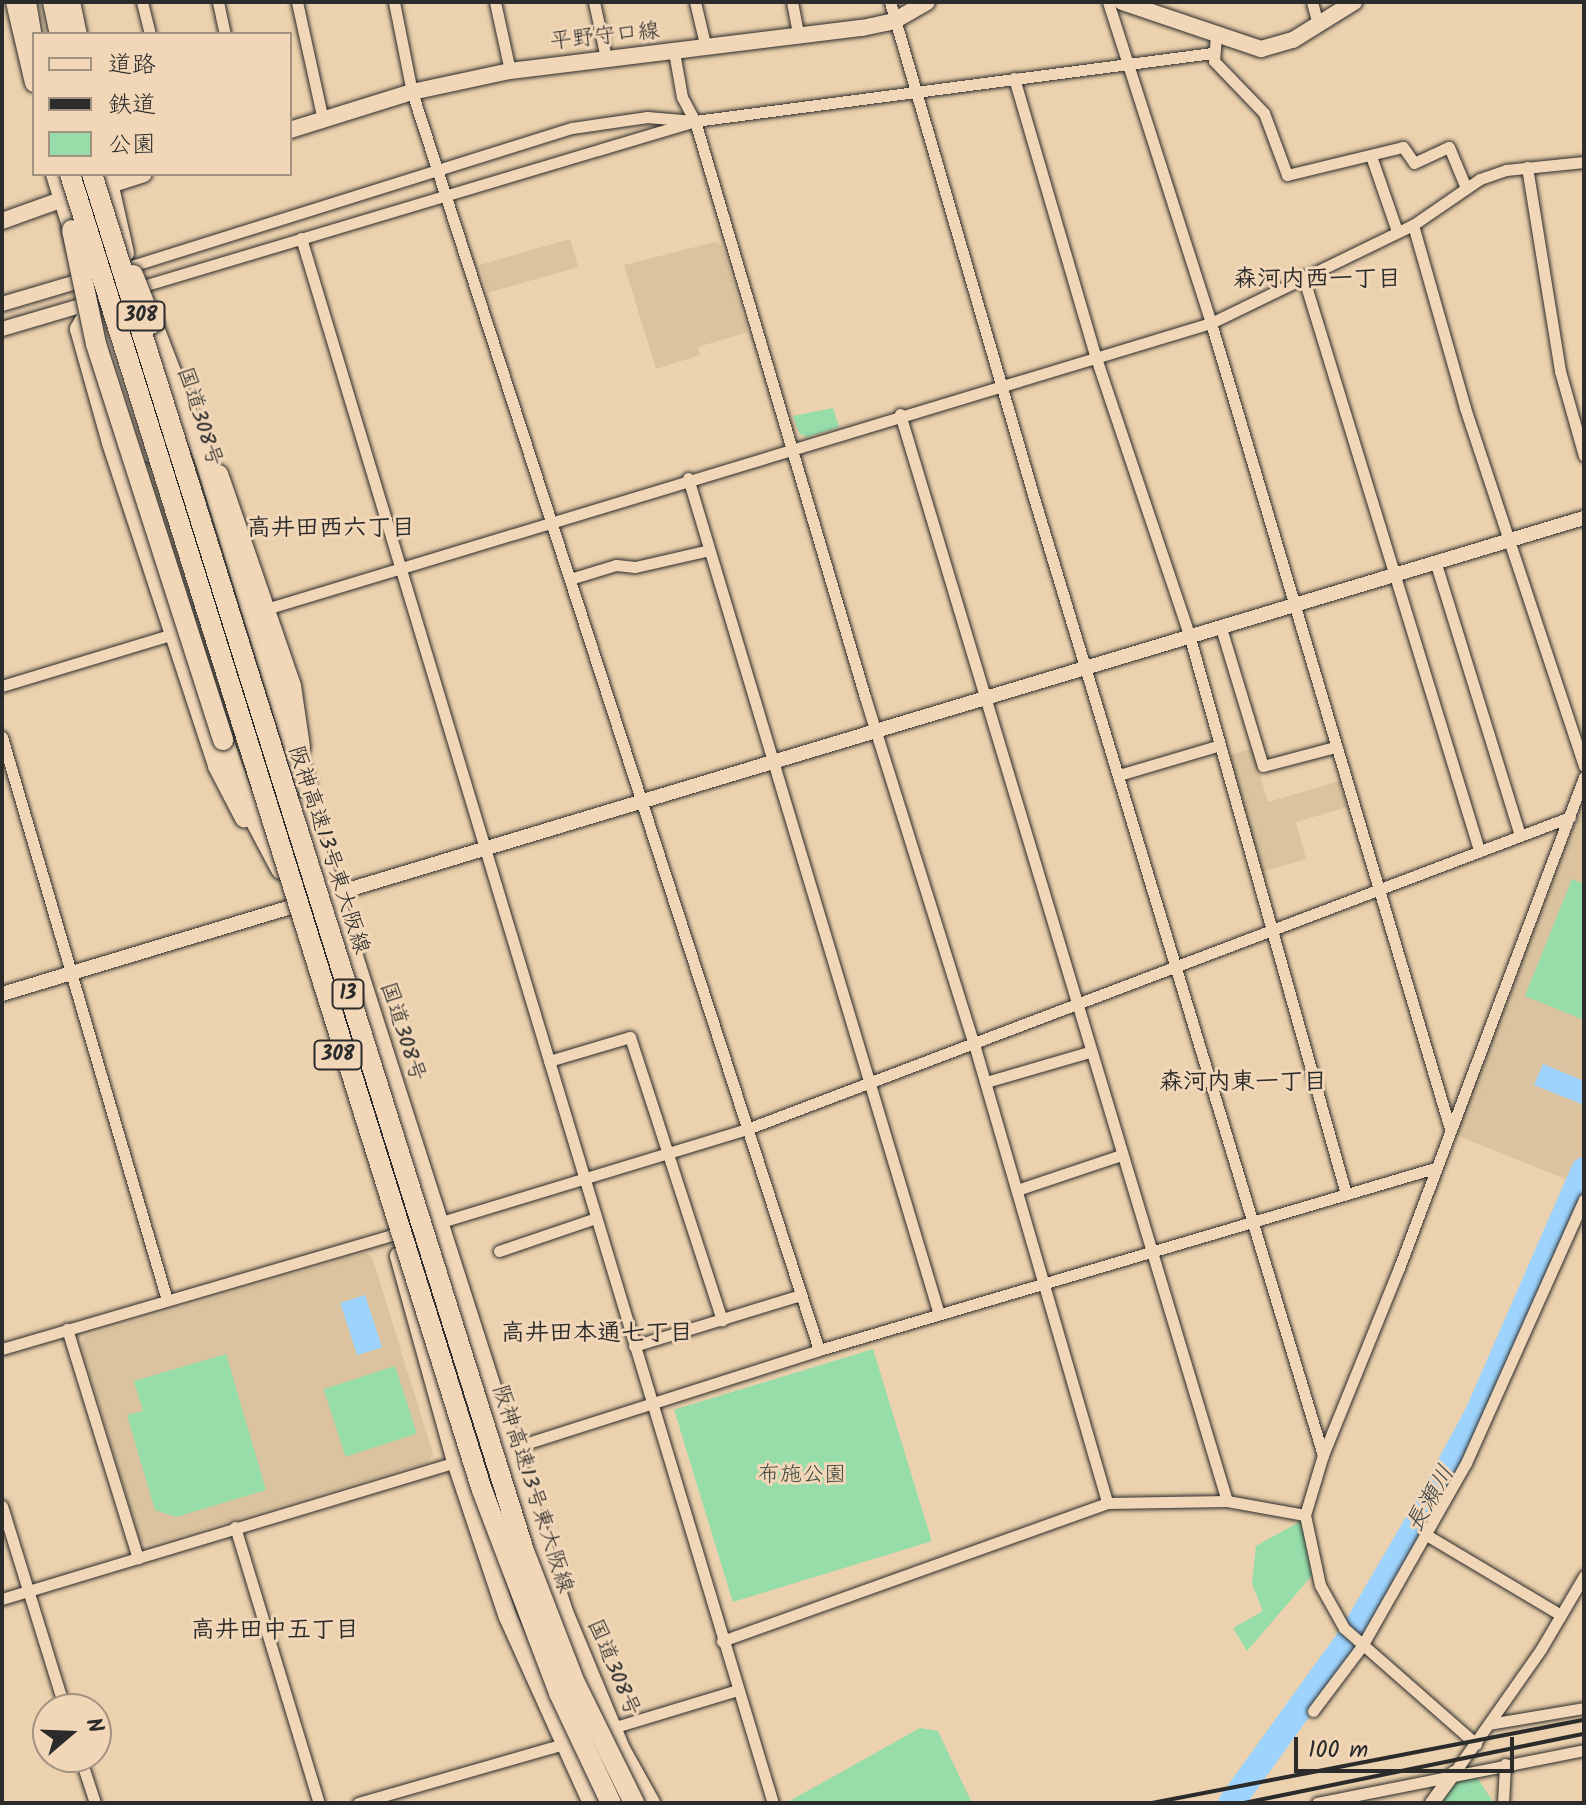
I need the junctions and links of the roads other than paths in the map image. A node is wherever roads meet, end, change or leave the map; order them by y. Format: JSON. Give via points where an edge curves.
{"nodes":[{"id":1,"x":15,"y":2,"type":"edge"},
{"id":2,"x":28,"y":2,"type":"edge"},
{"id":3,"x":53,"y":2,"type":"edge"},
{"id":4,"x":71,"y":2,"type":"edge"},
{"id":5,"x":142,"y":2,"type":"edge"},
{"id":6,"x":218,"y":2,"type":"edge"},
{"id":7,"x":297,"y":2,"type":"edge"},
{"id":8,"x":394,"y":2,"type":"edge"},
{"id":9,"x":495,"y":2,"type":"edge"},
{"id":10,"x":594,"y":2,"type":"edge"},
{"id":11,"x":695,"y":2,"type":"edge"},
{"id":12,"x":792,"y":2,"type":"edge"},
{"id":13,"x":890,"y":2,"type":"edge"},
{"id":14,"x":927,"y":2,"type":"edge"},
{"id":15,"x":1108,"y":2,"type":"edge"},
{"id":16,"x":1122,"y":2,"type":"edge"},
{"id":17,"x":1312,"y":2,"type":"edge"},
{"id":18,"x":1354,"y":2,"type":"edge"},
{"id":19,"x":894,"y":21,"type":"junction"},
{"id":20,"x":1318,"y":25,"type":"junction"},
{"id":21,"x":36,"y":32,"type":"edge"},
{"id":22,"x":60,"y":32,"type":"edge"},
{"id":23,"x":78,"y":32,"type":"edge"},
{"id":24,"x":150,"y":32,"type":"edge"},
{"id":25,"x":225,"y":32,"type":"edge"},
{"id":26,"x":32,"y":34,"type":"edge"},
{"id":27,"x":1216,"y":34,"type":"junction"},
{"id":28,"x":799,"y":37,"type":"junction"},
{"id":29,"x":706,"y":48,"type":"junction"},
{"id":30,"x":674,"y":52,"type":"junction"},
{"id":31,"x":1212,"y":53,"type":"junction"},
{"id":32,"x":606,"y":58,"type":"junction"},
{"id":33,"x":1126,"y":62,"type":"junction"},
{"id":34,"x":510,"y":71,"type":"junction"},
{"id":35,"x":32,"y":74,"type":"edge"},
{"id":36,"x":1014,"y":78,"type":"junction"},
{"id":37,"x":412,"y":92,"type":"junction"},
{"id":38,"x":913,"y":94,"type":"junction"},
{"id":39,"x":323,"y":120,"type":"junction"},
{"id":40,"x":695,"y":121,"type":"junction"},
{"id":41,"x":292,"y":129,"type":"edge"},
{"id":42,"x":1371,"y":156,"type":"junction"},
{"id":43,"x":1584,"y":162,"type":"edge"},
{"id":44,"x":1527,"y":167,"type":"junction"},
{"id":45,"x":437,"y":170,"type":"junction"},
{"id":46,"x":58,"y":176,"type":"edge"},
{"id":47,"x":58,"y":176,"type":"edge"},
{"id":48,"x":71,"y":176,"type":"edge"},
{"id":49,"x":102,"y":177,"type":"edge"},
{"id":50,"x":1466,"y":188,"type":"junction"},
{"id":51,"x":445,"y":195,"type":"junction"},
{"id":52,"x":61,"y":199,"type":"junction"},
{"id":53,"x":2,"y":221,"type":"edge"},
{"id":54,"x":1413,"y":225,"type":"junction"},
{"id":55,"x":1397,"y":231,"type":"junction"},
{"id":56,"x":301,"y":238,"type":"junction"},
{"id":57,"x":128,"y":267,"type":"junction"},
{"id":58,"x":1303,"y":276,"type":"junction"},
{"id":59,"x":88,"y":278,"type":"junction"},
{"id":60,"x":132,"y":290,"type":"junction"},
{"id":61,"x":95,"y":301,"type":"junction"},
{"id":62,"x":2,"y":304,"type":"edge"},
{"id":63,"x":1211,"y":323,"type":"junction"},
{"id":64,"x":2,"y":329,"type":"edge"},
{"id":65,"x":1095,"y":355,"type":"junction"},
{"id":66,"x":1001,"y":387,"type":"junction"},
{"id":67,"x":900,"y":414,"type":"junction"},
{"id":68,"x":792,"y":450,"type":"junction"},
{"id":69,"x":1584,"y":456,"type":"edge"},
{"id":70,"x":688,"y":478,"type":"junction"},
{"id":71,"x":1584,"y":518,"type":"edge"},
{"id":72,"x":552,"y":522,"type":"junction"},
{"id":73,"x":1508,"y":541,"type":"junction"},
{"id":74,"x":709,"y":550,"type":"junction"},
{"id":75,"x":1436,"y":564,"type":"junction"},
{"id":76,"x":400,"y":568,"type":"junction"},
{"id":77,"x":1393,"y":577,"type":"junction"},
{"id":78,"x":570,"y":579,"type":"junction"},
{"id":79,"x":1292,"y":607,"type":"junction"},
{"id":80,"x":266,"y":609,"type":"junction"},
{"id":81,"x":1221,"y":628,"type":"junction"},
{"id":82,"x":173,"y":634,"type":"junction"},
{"id":83,"x":1190,"y":638,"type":"junction"},
{"id":84,"x":1085,"y":667,"type":"junction"},
{"id":85,"x":2,"y":686,"type":"edge"},
{"id":86,"x":983,"y":697,"type":"junction"},
{"id":87,"x":876,"y":731,"type":"junction"},
{"id":88,"x":2,"y":737,"type":"edge"},
{"id":89,"x":1217,"y":746,"type":"junction"},
{"id":90,"x":1335,"y":747,"type":"junction"},
{"id":91,"x":772,"y":758,"type":"junction"},
{"id":92,"x":1584,"y":766,"type":"edge"},
{"id":93,"x":1119,"y":775,"type":"junction"},
{"id":94,"x":1584,"y":777,"type":"edge"},
{"id":95,"x":306,"y":786,"type":"junction"},
{"id":96,"x":642,"y":801,"type":"junction"},
{"id":97,"x":1570,"y":817,"type":"junction"},
{"id":98,"x":1520,"y":835,"type":"junction"},
{"id":99,"x":485,"y":848,"type":"junction"},
{"id":100,"x":1479,"y":850,"type":"junction"},
{"id":101,"x":281,"y":869,"type":"junction"},
{"id":102,"x":1377,"y":887,"type":"junction"},
{"id":103,"x":334,"y":894,"type":"junction"},
{"id":104,"x":293,"y":907,"type":"junction"},
{"id":105,"x":1272,"y":929,"type":"junction"},
{"id":106,"x":1177,"y":965,"type":"junction"},
{"id":107,"x":74,"y":971,"type":"junction"},
{"id":108,"x":2,"y":994,"type":"edge"},
{"id":109,"x":1075,"y":1007,"type":"junction"},
{"id":110,"x":974,"y":1044,"type":"junction"},
{"id":111,"x":1089,"y":1052,"type":"junction"},
{"id":112,"x":549,"y":1061,"type":"junction"},
{"id":113,"x":869,"y":1079,"type":"junction"},
{"id":114,"x":986,"y":1082,"type":"junction"},
{"id":115,"x":747,"y":1129,"type":"junction"},
{"id":116,"x":1450,"y":1129,"type":"junction"},
{"id":117,"x":665,"y":1150,"type":"junction"},
{"id":118,"x":1121,"y":1155,"type":"junction"},
{"id":119,"x":1435,"y":1168,"type":"junction"},
{"id":120,"x":583,"y":1175,"type":"junction"},
{"id":121,"x":1017,"y":1190,"type":"junction"},
{"id":122,"x":1346,"y":1194,"type":"junction"},
{"id":123,"x":1584,"y":1199,"type":"edge"},
{"id":124,"x":596,"y":1218,"type":"junction"},
{"id":125,"x":1252,"y":1222,"type":"junction"},
{"id":126,"x":438,"y":1223,"type":"junction"},
{"id":127,"x":393,"y":1235,"type":"junction"},
{"id":128,"x":499,"y":1251,"type":"dead end"},
{"id":129,"x":1152,"y":1252,"type":"junction"},
{"id":130,"x":1044,"y":1284,"type":"junction"},
{"id":131,"x":801,"y":1295,"type":"junction"},
{"id":132,"x":167,"y":1300,"type":"junction"},
{"id":133,"x":939,"y":1314,"type":"junction"},
{"id":134,"x":722,"y":1320,"type":"junction"},
{"id":135,"x":67,"y":1329,"type":"junction"},
{"id":136,"x":634,"y":1346,"type":"junction"},
{"id":137,"x":2,"y":1349,"type":"edge"},
{"id":138,"x":819,"y":1350,"type":"junction"},
{"id":139,"x":651,"y":1405,"type":"junction"},
{"id":140,"x":508,"y":1450,"type":"junction"},
{"id":141,"x":1323,"y":1455,"type":"junction"},
{"id":142,"x":456,"y":1462,"type":"junction"},
{"id":143,"x":1227,"y":1501,"type":"junction"},
{"id":144,"x":1107,"y":1503,"type":"junction"},
{"id":145,"x":2,"y":1506,"type":"edge"},
{"id":146,"x":1305,"y":1515,"type":"junction"},
{"id":147,"x":235,"y":1527,"type":"junction"},
{"id":148,"x":1425,"y":1534,"type":"junction"},
{"id":149,"x":138,"y":1558,"type":"junction"},
{"id":150,"x":1584,"y":1576,"type":"edge"},
{"id":151,"x":27,"y":1592,"type":"junction"},
{"id":152,"x":2,"y":1599,"type":"edge"},
{"id":153,"x":1561,"y":1615,"type":"junction"},
{"id":154,"x":722,"y":1641,"type":"junction"},
{"id":155,"x":1361,"y":1646,"type":"junction"},
{"id":156,"x":738,"y":1690,"type":"junction"},
{"id":157,"x":60,"y":1693,"type":"edge"},
{"id":158,"x":1584,"y":1708,"type":"edge"},
{"id":159,"x":1313,"y":1711,"type":"dead end"},
{"id":160,"x":1489,"y":1724,"type":"junction"},
{"id":161,"x":612,"y":1728,"type":"junction"},
{"id":162,"x":564,"y":1744,"type":"junction"},
{"id":163,"x":1476,"y":1744,"type":"junction"},
{"id":164,"x":1584,"y":1750,"type":"edge"},
{"id":165,"x":1505,"y":1764,"type":"junction"},
{"id":166,"x":85,"y":1773,"type":"edge"},
{"id":167,"x":1454,"y":1773,"type":"junction"},
{"id":168,"x":95,"y":1803,"type":"edge"},
{"id":169,"x":319,"y":1803,"type":"edge"},
{"id":170,"x":358,"y":1803,"type":"edge"},
{"id":171,"x":592,"y":1803,"type":"edge"},
{"id":172,"x":611,"y":1803,"type":"edge"},
{"id":173,"x":634,"y":1803,"type":"edge"},
{"id":174,"x":651,"y":1803,"type":"edge"},
{"id":175,"x":773,"y":1803,"type":"edge"},
{"id":176,"x":1317,"y":1803,"type":"edge"},
{"id":177,"x":1432,"y":1803,"type":"edge"},
{"id":178,"x":1503,"y":1803,"type":"edge"}],
"edges":[{"from":1,"to":35,"type":"highway"},
{"from":2,"to":21,"type":"highway"},
{"from":2,"to":26,"type":"highway"},
{"from":3,"to":22,"type":"highway"},
{"from":4,"to":23,"type":"highway"},
{"from":5,"to":24,"type":"street"},
{"from":6,"to":25,"type":"street"},
{"from":7,"to":39,"type":"street"},
{"from":8,"to":37,"type":"street"},
{"from":9,"to":34,"type":"street"},
{"from":10,"to":32,"type":"street"},
{"from":11,"to":29,"type":"street"},
{"from":12,"to":28,"type":"street"},
{"from":13,"to":19,"type":"street"},
{"from":14,"to":19,"type":"main road","name":"平野守口線"},
{"from":15,"to":33,"type":"street"},
{"from":16,"to":27,"type":"main road"},
{"from":17,"to":20,"type":"street"},
{"from":18,"to":20,"type":"main road"},
{"from":19,"to":28,"type":"main road","name":"平野守口線"},
{"from":19,"to":38,"type":"street"},
{"from":20,"to":27,"type":"main road","via":[[1261,49]]},
{"from":27,"to":31,"type":"street"},
{"from":28,"to":29,"type":"main road","name":"平野守口線"},
{"from":29,"to":30,"type":"main road","name":"平野守口線"},
{"from":30,"to":32,"type":"main road","name":"平野守口線"},
{"from":30,"to":40,"type":"street","via":[[682,97]]},
{"from":31,"to":33,"type":"street"},
{"from":31,"to":42,"type":"street","via":[[1264,113],[1287,175]]},
{"from":32,"to":34,"type":"main road","name":"平野守口線"},
{"from":33,"to":36,"type":"street"},
{"from":33,"to":63,"type":"street"},
{"from":34,"to":37,"type":"main road","name":"平野守口線"},
{"from":36,"to":38,"type":"street"},
{"from":36,"to":65,"type":"street"},
{"from":37,"to":39,"type":"main road","name":"平野守口線"},
{"from":37,"to":45,"type":"street"},
{"from":38,"to":40,"type":"street"},
{"from":38,"to":66,"type":"street"},
{"from":39,"to":41,"type":"main road","name":"平野守口線"},
{"from":40,"to":45,"type":"street","via":[[647,117],[572,128]]},
{"from":40,"to":51,"type":"street"},
{"from":40,"to":68,"type":"street"},
{"from":42,"to":50,"type":"street","via":[[1403,147],[1414,163],[1449,147]]},
{"from":42,"to":55,"type":"street"},
{"from":43,"to":44,"type":"street"},
{"from":44,"to":50,"type":"street"},
{"from":44,"to":69,"type":"street","via":[[1560,371]]},
{"from":45,"to":51,"type":"street"},
{"from":45,"to":57,"type":"street"},
{"from":46,"to":52,"type":"highway","number":"308"},
{"from":47,"to":101,"type":"highway","bridge":true,"via":[[96,344],[223,740],[245,801]]},
{"from":48,"to":172,"type":"highway","name":"阪神高速13号東大阪線","number":"13","bridge":true,"via":[[482,1490],[559,1693]]},
{"from":49,"to":52,"type":"main road"},
{"from":49,"to":57,"type":"highway","name":"国道308号","number":"308"},
{"from":49,"to":95,"type":"highway","bridge":true,"via":[[205,460]]},
{"from":49,"to":173,"type":"highway","name":"阪神高速13号東大阪線","number":"13","bridge":true,"via":[[524,1551],[575,1683]]},
{"from":50,"to":54,"type":"street"},
{"from":51,"to":56,"type":"street"},
{"from":51,"to":72,"type":"street"},
{"from":52,"to":53,"type":"main road"},
{"from":52,"to":59,"type":"highway","number":"308"},
{"from":54,"to":55,"type":"street"},
{"from":54,"to":73,"type":"street"},
{"from":55,"to":58,"type":"street"},
{"from":56,"to":60,"type":"street"},
{"from":56,"to":76,"type":"street"},
{"from":57,"to":59,"type":"street"},
{"from":57,"to":60,"type":"highway","name":"国道308号","number":"308"},
{"from":58,"to":63,"type":"street"},
{"from":58,"to":77,"type":"street"},
{"from":59,"to":61,"type":"highway","number":"308"},
{"from":59,"to":62,"type":"street"},
{"from":60,"to":61,"type":"street"},
{"from":60,"to":80,"type":"highway","via":[[154,308],[202,424]]},
{"from":60,"to":103,"type":"highway","name":"国道308号","number":"308","via":[[277,741]]},
{"from":61,"to":64,"type":"street"},
{"from":61,"to":82,"type":"highway","via":[[79,329]]},
{"from":61,"to":101,"type":"highway","number":"308"},
{"from":63,"to":65,"type":"street"},
{"from":63,"to":79,"type":"street"},
{"from":65,"to":66,"type":"street"},
{"from":65,"to":83,"type":"street"},
{"from":66,"to":67,"type":"street"},
{"from":66,"to":84,"type":"street"},
{"from":67,"to":68,"type":"street"},
{"from":67,"to":86,"type":"street"},
{"from":68,"to":70,"type":"street"},
{"from":68,"to":87,"type":"street"},
{"from":70,"to":72,"type":"street"},
{"from":70,"to":74,"type":"street"},
{"from":71,"to":73,"type":"street"},
{"from":72,"to":76,"type":"street"},
{"from":72,"to":78,"type":"street"},
{"from":73,"to":75,"type":"street"},
{"from":73,"to":92,"type":"street"},
{"from":74,"to":78,"type":"street","via":[[635,567],[616,565]]},
{"from":74,"to":91,"type":"street"},
{"from":75,"to":77,"type":"street"},
{"from":75,"to":98,"type":"street"},
{"from":76,"to":80,"type":"street"},
{"from":76,"to":99,"type":"street"},
{"from":77,"to":79,"type":"street"},
{"from":77,"to":100,"type":"street"},
{"from":78,"to":96,"type":"street"},
{"from":79,"to":81,"type":"street"},
{"from":79,"to":90,"type":"street"},
{"from":80,"to":95,"type":"highway","via":[[292,686]]},
{"from":81,"to":83,"type":"street"},
{"from":81,"to":90,"type":"street","via":[[1263,766]]},
{"from":82,"to":85,"type":"street"},
{"from":82,"to":101,"type":"highway","via":[[217,766],[250,829]]},
{"from":83,"to":84,"type":"street"},
{"from":83,"to":89,"type":"street"},
{"from":84,"to":86,"type":"street"},
{"from":84,"to":93,"type":"street"},
{"from":86,"to":87,"type":"street"},
{"from":86,"to":109,"type":"street"},
{"from":87,"to":91,"type":"street"},
{"from":87,"to":110,"type":"street"},
{"from":88,"to":107,"type":"street"},
{"from":89,"to":93,"type":"street"},
{"from":89,"to":105,"type":"street"},
{"from":90,"to":102,"type":"street"},
{"from":91,"to":96,"type":"street"},
{"from":91,"to":113,"type":"street"},
{"from":93,"to":106,"type":"street"},
{"from":94,"to":97,"type":"street"},
{"from":95,"to":103,"type":"highway","via":[[332,869]]},
{"from":96,"to":99,"type":"street"},
{"from":96,"to":115,"type":"street"},
{"from":97,"to":98,"type":"street"},
{"from":97,"to":116,"type":"street"},
{"from":98,"to":100,"type":"street"},
{"from":99,"to":103,"type":"street"},
{"from":99,"to":112,"type":"street"},
{"from":100,"to":102,"type":"street"},
{"from":101,"to":104,"type":"highway","number":"308"},
{"from":102,"to":105,"type":"street"},
{"from":102,"to":116,"type":"street"},
{"from":103,"to":104,"type":"street"},
{"from":103,"to":126,"type":"highway","name":"国道308号","number":"308"},
{"from":104,"to":107,"type":"street"},
{"from":104,"to":127,"type":"highway","number":"308"},
{"from":105,"to":106,"type":"street"},
{"from":105,"to":122,"type":"street"},
{"from":106,"to":109,"type":"street"},
{"from":106,"to":125,"type":"street"},
{"from":107,"to":108,"type":"street"},
{"from":107,"to":132,"type":"street"},
{"from":109,"to":110,"type":"street"},
{"from":109,"to":111,"type":"street"},
{"from":110,"to":113,"type":"street"},
{"from":110,"to":114,"type":"street"},
{"from":111,"to":114,"type":"street"},
{"from":111,"to":118,"type":"street"},
{"from":112,"to":117,"type":"street","via":[[630,1037]]},
{"from":112,"to":120,"type":"street"},
{"from":113,"to":115,"type":"street"},
{"from":113,"to":133,"type":"street"},
{"from":114,"to":121,"type":"street"},
{"from":115,"to":117,"type":"street"},
{"from":115,"to":131,"type":"street"},
{"from":116,"to":119,"type":"street"},
{"from":117,"to":120,"type":"street"},
{"from":117,"to":134,"type":"street"},
{"from":118,"to":121,"type":"street"},
{"from":118,"to":129,"type":"street"},
{"from":119,"to":122,"type":"street"},
{"from":119,"to":141,"type":"street"},
{"from":120,"to":124,"type":"street"},
{"from":120,"to":126,"type":"street"},
{"from":121,"to":130,"type":"street"},
{"from":122,"to":125,"type":"street"},
{"from":123,"to":148,"type":"street","via":[[1472,1451]]},
{"from":124,"to":128,"type":"street","via":[[524,1248]]},
{"from":124,"to":136,"type":"street"},
{"from":125,"to":129,"type":"street"},
{"from":125,"to":141,"type":"street"},
{"from":126,"to":140,"type":"highway","name":"国道308号","number":"308"},
{"from":127,"to":132,"type":"street"},
{"from":127,"to":142,"type":"highway","number":"308"},
{"from":129,"to":130,"type":"street"},
{"from":129,"to":143,"type":"street"},
{"from":130,"to":133,"type":"street"},
{"from":130,"to":144,"type":"street"},
{"from":131,"to":134,"type":"street"},
{"from":131,"to":138,"type":"street"},
{"from":132,"to":135,"type":"street"},
{"from":133,"to":138,"type":"street"},
{"from":134,"to":136,"type":"street"},
{"from":135,"to":137,"type":"street"},
{"from":135,"to":149,"type":"street"},
{"from":136,"to":139,"type":"street"},
{"from":138,"to":139,"type":"street"},
{"from":139,"to":140,"type":"street"},
{"from":139,"to":154,"type":"street"},
{"from":140,"to":142,"type":"street"},
{"from":140,"to":161,"type":"highway","name":"国道308号","number":"308","via":[[564,1612]]},
{"from":141,"to":146,"type":"street"},
{"from":142,"to":147,"type":"street"},
{"from":142,"to":162,"type":"highway","number":"308","via":[[508,1617]]},
{"from":143,"to":144,"type":"street"},
{"from":143,"to":146,"type":"street"},
{"from":144,"to":154,"type":"street"},
{"from":145,"to":151,"type":"street"},
{"from":146,"to":155,"type":"street","via":[[1320,1585],[1344,1628]]},
{"from":147,"to":149,"type":"street"},
{"from":147,"to":169,"type":"street"},
{"from":148,"to":153,"type":"street"},
{"from":148,"to":155,"type":"street"},
{"from":149,"to":151,"type":"street"},
{"from":150,"to":153,"type":"street"},
{"from":151,"to":152,"type":"street"},
{"from":151,"to":157,"type":"street"},
{"from":153,"to":160,"type":"street"},
{"from":154,"to":156,"type":"street"},
{"from":155,"to":159,"type":"street"},
{"from":155,"to":163,"type":"street"},
{"from":156,"to":161,"type":"street"},
{"from":156,"to":175,"type":"street"},
{"from":158,"to":160,"type":"street"},
{"from":160,"to":163,"type":"street"},
{"from":161,"to":174,"type":"highway","name":"国道308号","number":"308"},
{"from":162,"to":170,"type":"street"},
{"from":162,"to":171,"type":"highway","number":"308"},
{"from":163,"to":167,"type":"street"},
{"from":164,"to":165,"type":"street"},
{"from":165,"to":167,"type":"street"},
{"from":165,"to":178,"type":"street"},
{"from":166,"to":168,"type":"street"},
{"from":167,"to":176,"type":"street"},
{"from":167,"to":177,"type":"street"}]}
